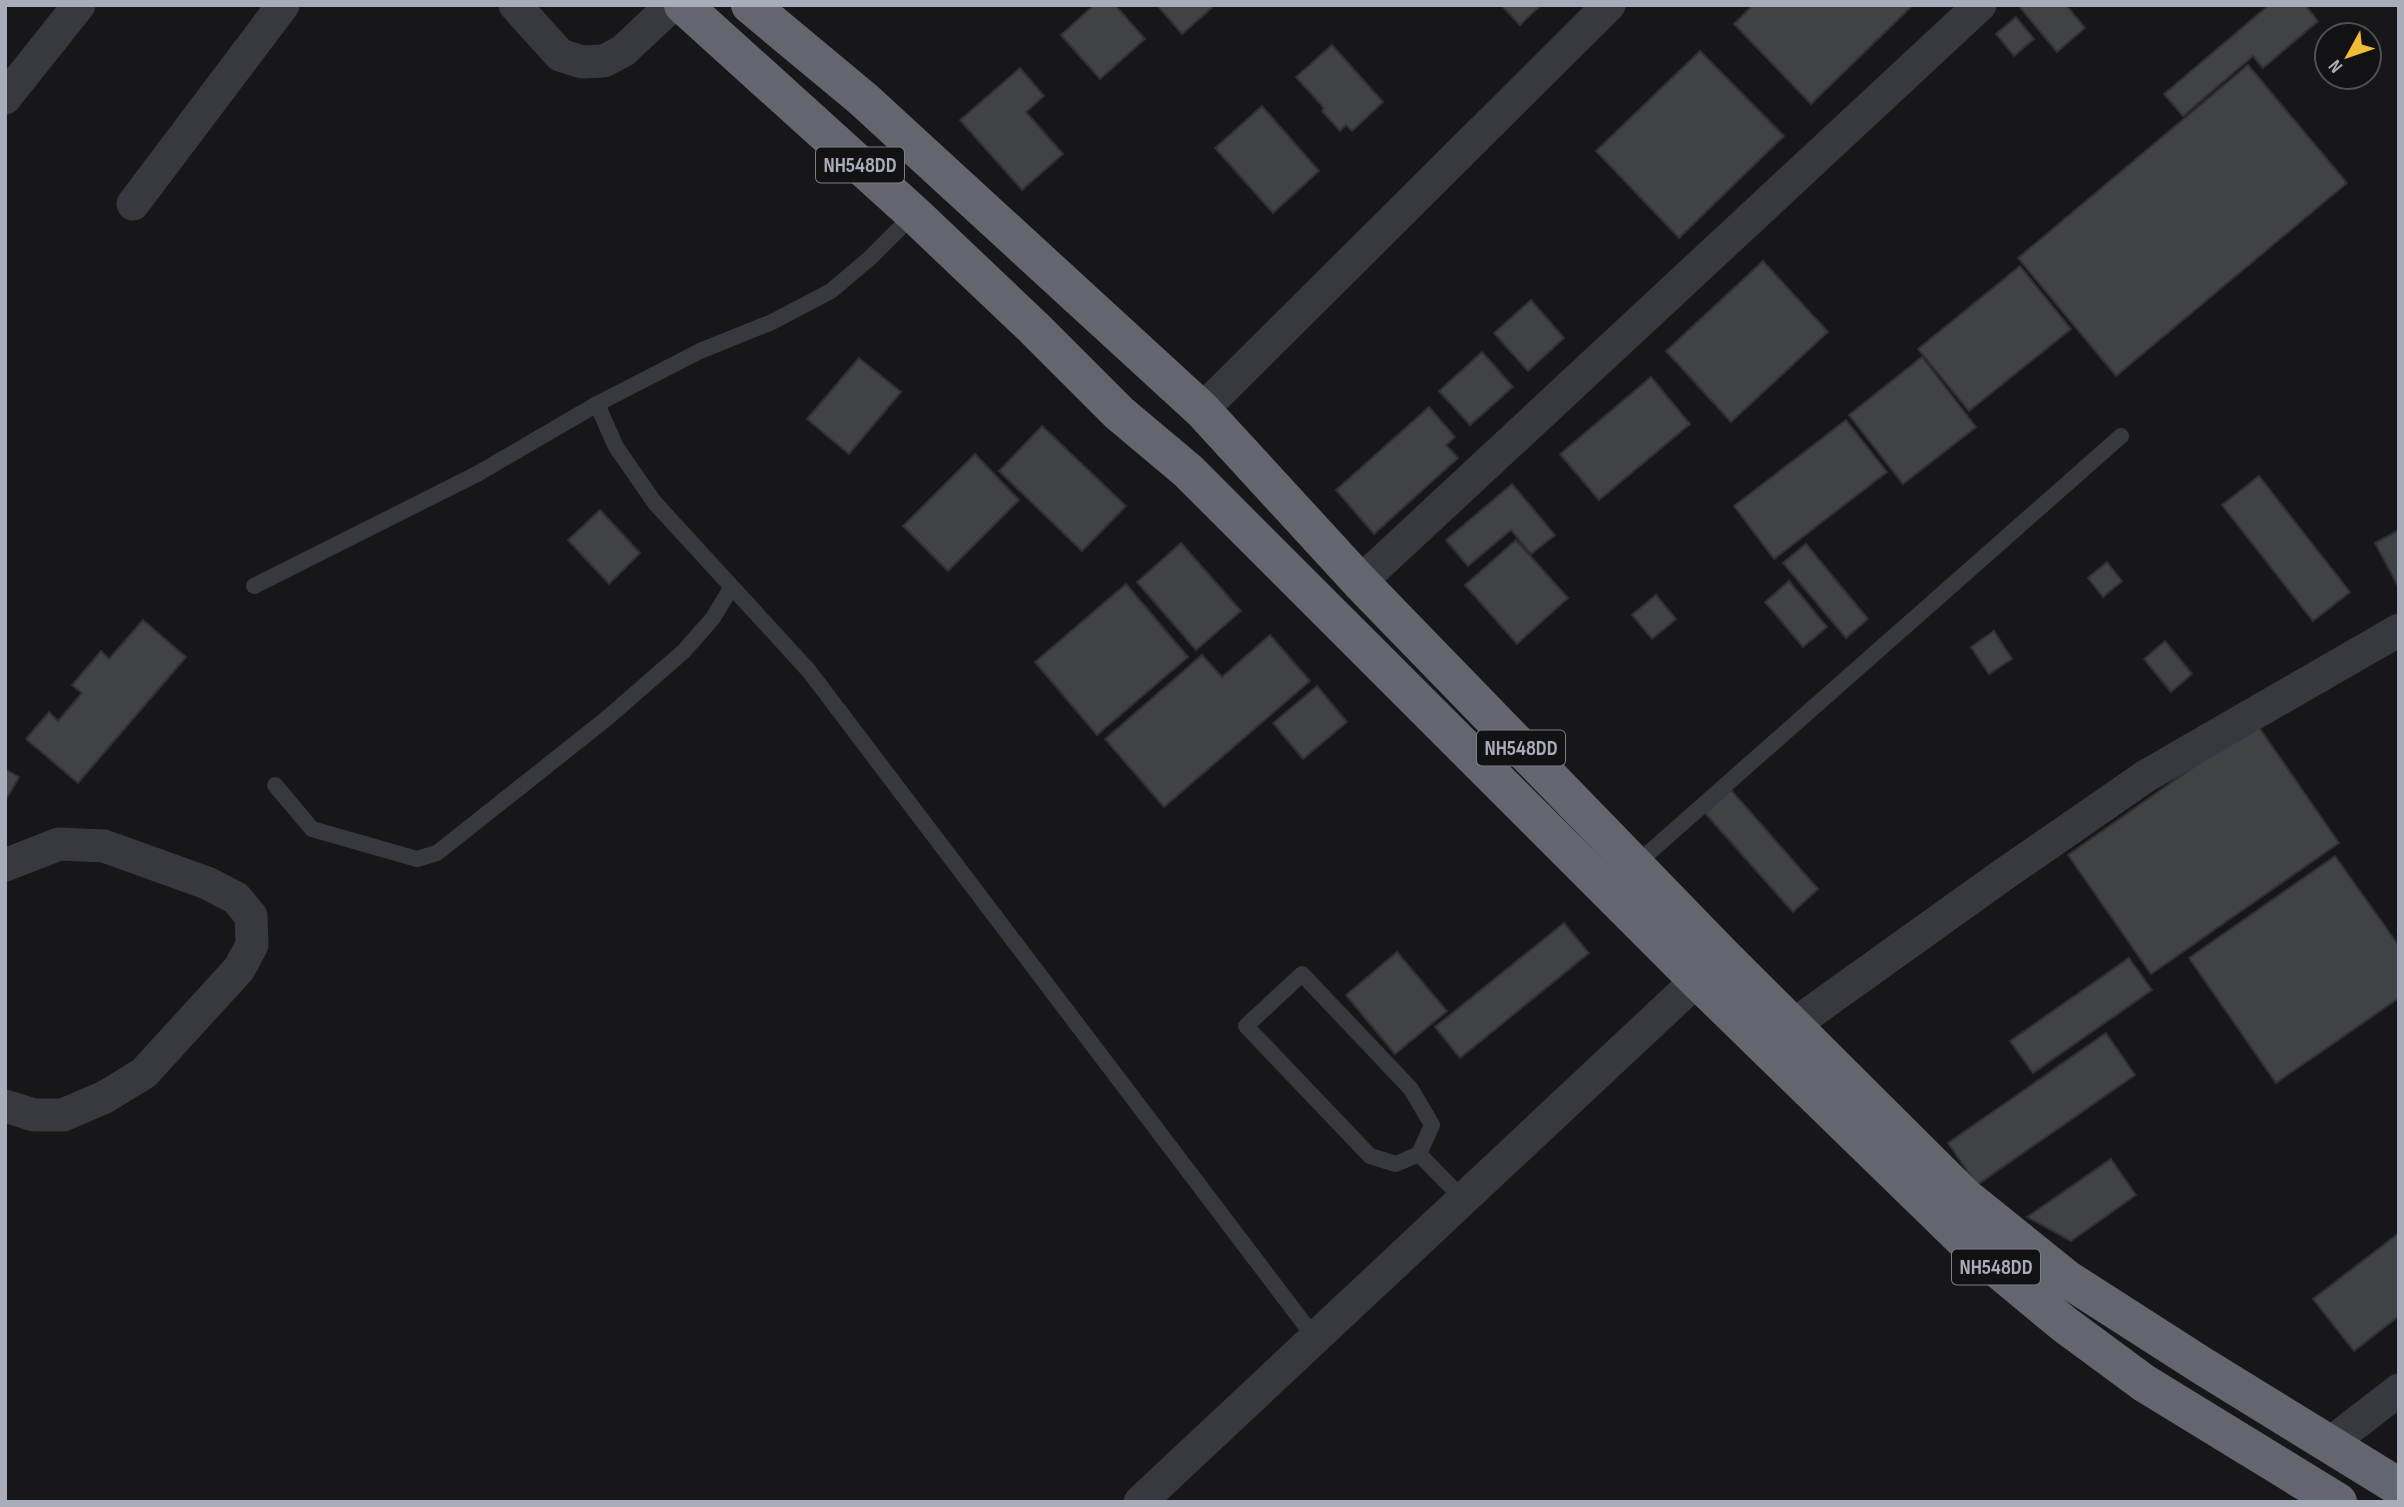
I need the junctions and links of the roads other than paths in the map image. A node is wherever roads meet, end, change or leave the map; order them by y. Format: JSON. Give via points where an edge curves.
{"nodes":[{"id":1,"x":79,"y":5,"type":"edge"},
{"id":2,"x":283,"y":5,"type":"edge"},
{"id":3,"x":515,"y":5,"type":"edge"},
{"id":4,"x":672,"y":5,"type":"edge"},
{"id":5,"x":683,"y":5,"type":"edge"},
{"id":6,"x":750,"y":5,"type":"edge"},
{"id":7,"x":1609,"y":5,"type":"edge"},
{"id":8,"x":1980,"y":5,"type":"edge"},
{"id":9,"x":5,"y":98,"type":"edge"},
{"id":10,"x":133,"y":204,"type":"dead end"},
{"id":11,"x":914,"y":214,"type":"junction"},
{"id":12,"x":597,"y":404,"type":"junction"},
{"id":13,"x":1202,"y":410,"type":"junction"},
{"id":14,"x":2121,"y":436,"type":"dead end"},
{"id":15,"x":1360,"y":582,"type":"junction"},
{"id":16,"x":254,"y":586,"type":"dead end"},
{"id":17,"x":731,"y":588,"type":"junction"},
{"id":18,"x":2399,"y":631,"type":"edge"},
{"id":19,"x":275,"y":785,"type":"dead end"},
{"id":20,"x":5,"y":865,"type":"edge"},
{"id":21,"x":1635,"y":865,"type":"junction"},
{"id":22,"x":1697,"y":980,"type":"junction"},
{"id":23,"x":1792,"y":1026,"type":"junction"},
{"id":24,"x":5,"y":1106,"type":"edge"},
{"id":25,"x":1419,"y":1154,"type":"junction"},
{"id":26,"x":1463,"y":1199,"type":"junction"},
{"id":27,"x":1315,"y":1338,"type":"junction"},
{"id":28,"x":2399,"y":1390,"type":"edge"},
{"id":29,"x":2329,"y":1444,"type":"junction"},
{"id":30,"x":2399,"y":1488,"type":"edge"},
{"id":31,"x":1140,"y":1502,"type":"edge"},
{"id":32,"x":2338,"y":1502,"type":"edge"}],
"edges":[{"from":1,"to":9,"type":"street"},
{"from":2,"to":10,"type":"street"},
{"from":3,"to":4,"type":"street","via":[[560,55],[582,62],[604,61],[623,51]]},
{"from":5,"to":11,"type":"highway","number":"NH548DD"},
{"from":6,"to":13,"type":"highway","number":"NH548DD","via":[[863,99]]},
{"from":7,"to":13,"type":"street"},
{"from":8,"to":15,"type":"street"},
{"from":11,"to":12,"type":"lane","via":[[831,291]]},
{"from":11,"to":22,"type":"highway","number":"NH548DD","via":[[1119,414],[1188,471]]},
{"from":12,"to":16,"type":"lane","via":[[477,474]]},
{"from":12,"to":17,"type":"lane","via":[[616,447],[655,503]]},
{"from":13,"to":15,"type":"highway","number":"NH548DD"},
{"from":14,"to":21,"type":"lane"},
{"from":15,"to":21,"type":"highway","number":"NH548DD"},
{"from":17,"to":19,"type":"lane","via":[[713,618],[684,651],[437,853],[417,859],[313,829]]},
{"from":17,"to":27,"type":"lane","via":[[809,671]]},
{"from":18,"to":23,"type":"street","via":[[2146,776]]},
{"from":20,"to":24,"type":"street","via":[[59,844],[104,846],[236,898],[251,916],[252,945],[239,969],[144,1073],[63,1115],[34,1115]]},
{"from":21,"to":23,"type":"highway","number":"NH548DD"},
{"from":22,"to":26,"type":"street"},
{"from":22,"to":32,"type":"highway","number":"NH548DD","via":[[1970,1246],[2064,1324],[2144,1383]]},
{"from":23,"to":29,"type":"highway","number":"NH548DD","via":[[1964,1196],[2023,1245],[2067,1279]]},
{"from":25,"to":25,"type":"lane","via":[[1396,1164],[1370,1156],[1246,1026],[1302,974],[1411,1089],[1432,1125]]},
{"from":25,"to":26,"type":"lane"},
{"from":26,"to":27,"type":"street"},
{"from":27,"to":31,"type":"street"},
{"from":28,"to":29,"type":"street"},
{"from":29,"to":30,"type":"highway","number":"NH548DD"}]}
